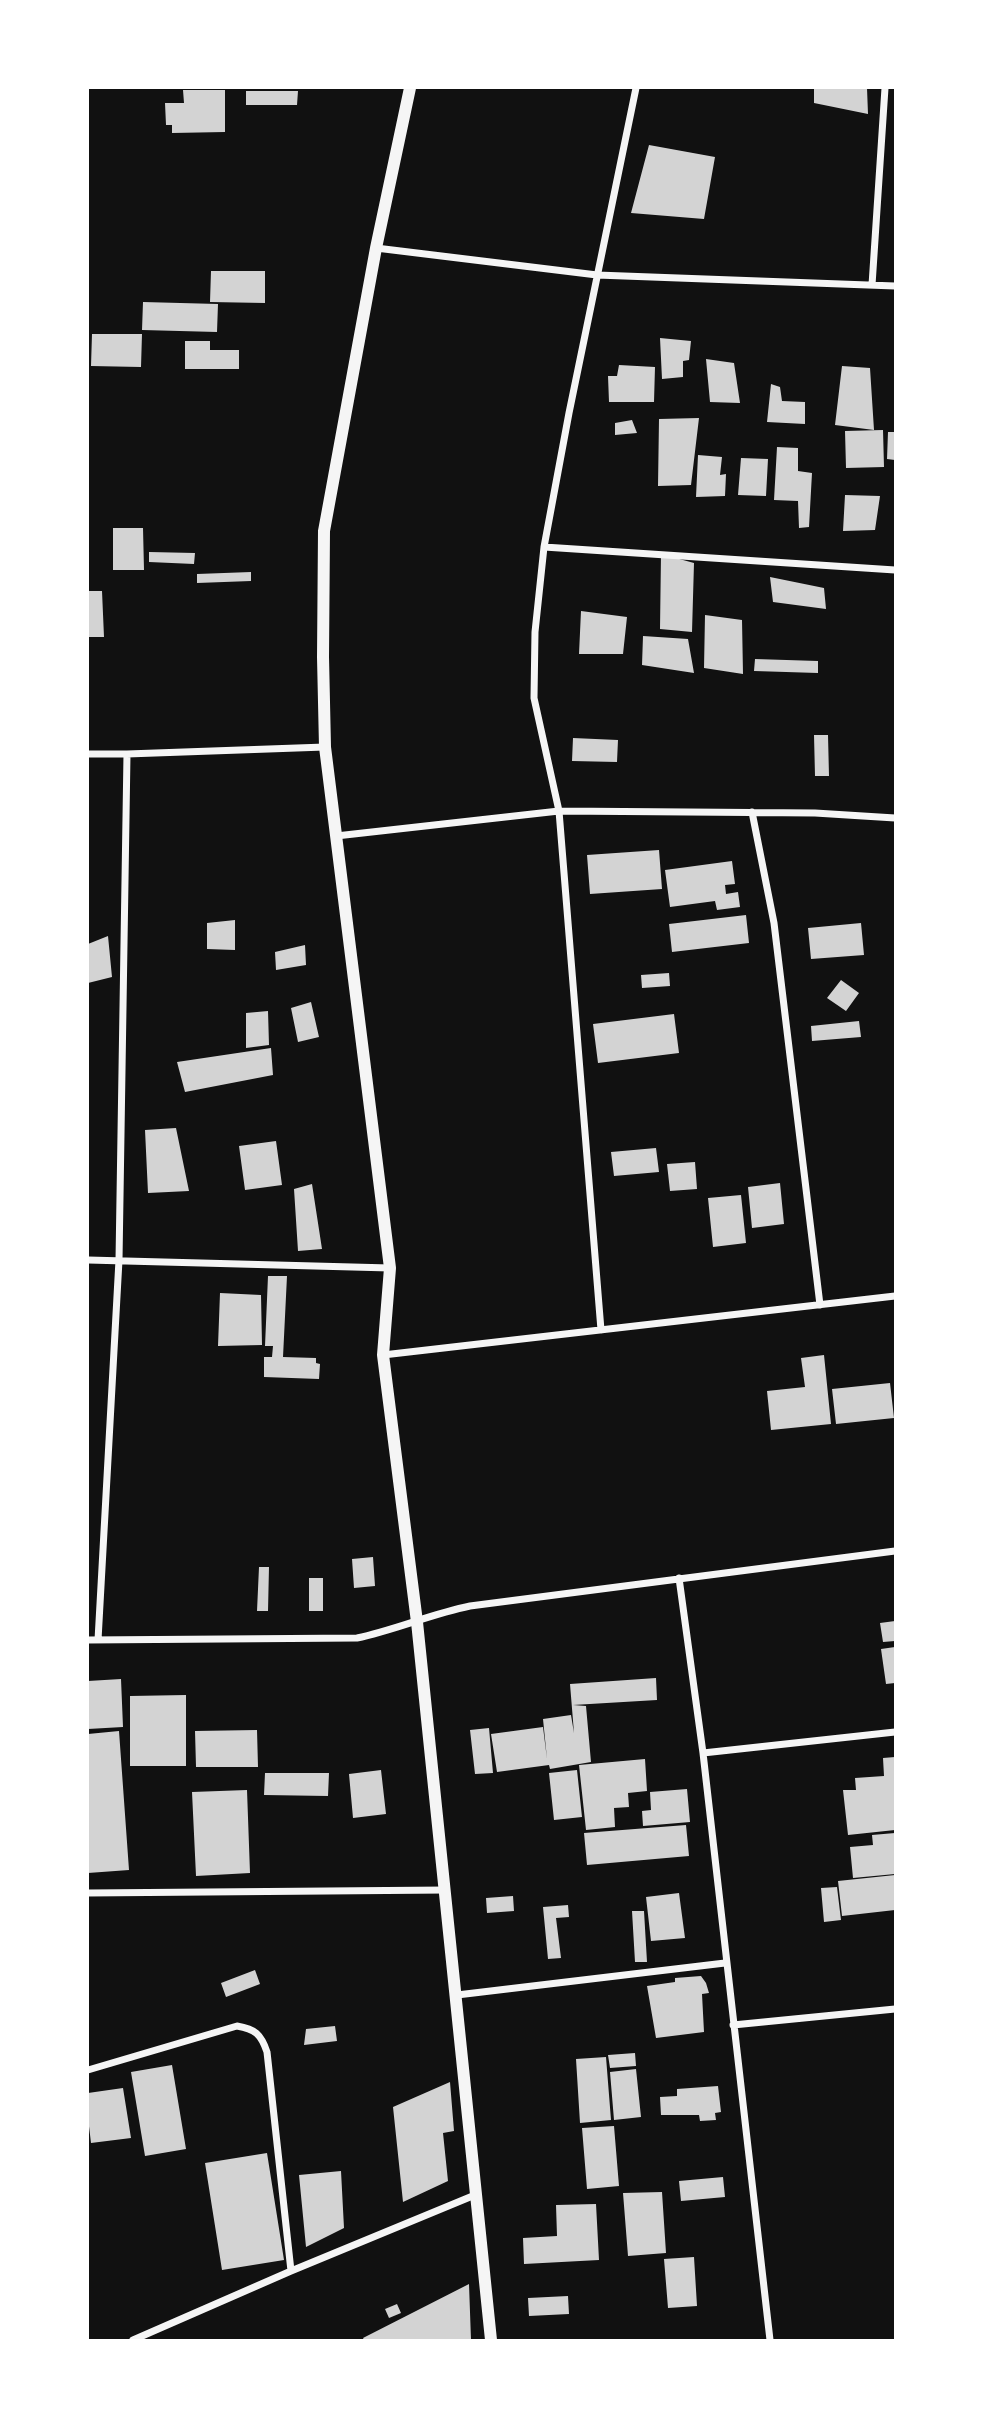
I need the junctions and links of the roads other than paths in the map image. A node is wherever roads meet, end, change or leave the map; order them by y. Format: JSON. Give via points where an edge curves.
{"nodes":[{"id":1,"x":410,"y":88,"type":"edge"},
{"id":2,"x":636,"y":88,"type":"edge"},
{"id":3,"x":884,"y":88,"type":"edge"},
{"id":4,"x":376,"y":248,"type":"junction"},
{"id":5,"x":597,"y":275,"type":"junction"},
{"id":6,"x":872,"y":285,"type":"junction"},
{"id":7,"x":895,"y":286,"type":"edge"},
{"id":8,"x":544,"y":547,"type":"junction"},
{"id":9,"x":895,"y":570,"type":"edge"},
{"id":10,"x":325,"y":747,"type":"junction"},
{"id":11,"x":88,"y":754,"type":"edge"},
{"id":12,"x":127,"y":754,"type":"junction"},
{"id":13,"x":559,"y":811,"type":"junction"},
{"id":14,"x":752,"y":812,"type":"junction"},
{"id":15,"x":895,"y":817,"type":"edge"},
{"id":16,"x":336,"y":836,"type":"junction"},
{"id":17,"x":119,"y":1259,"type":"junction"},
{"id":18,"x":88,"y":1260,"type":"edge"},
{"id":19,"x":390,"y":1268,"type":"junction"},
{"id":20,"x":895,"y":1296,"type":"edge"},
{"id":21,"x":820,"y":1305,"type":"junction"},
{"id":22,"x":601,"y":1330,"type":"junction"},
{"id":23,"x":383,"y":1355,"type":"junction"},
{"id":24,"x":895,"y":1551,"type":"edge"},
{"id":25,"x":679,"y":1578,"type":"junction"},
{"id":26,"x":417,"y":1622,"type":"junction"},
{"id":27,"x":88,"y":1640,"type":"edge"},
{"id":28,"x":98,"y":1640,"type":"junction"},
{"id":29,"x":895,"y":1732,"type":"edge"},
{"id":30,"x":703,"y":1753,"type":"junction"},
{"id":31,"x":446,"y":1890,"type":"junction"},
{"id":32,"x":88,"y":1893,"type":"edge"},
{"id":33,"x":725,"y":1963,"type":"junction"},
{"id":34,"x":457,"y":1994,"type":"junction"},
{"id":35,"x":895,"y":2009,"type":"edge"},
{"id":36,"x":733,"y":2025,"type":"junction"},
{"id":37,"x":88,"y":2070,"type":"edge"},
{"id":38,"x":475,"y":2195,"type":"junction"},
{"id":39,"x":291,"y":2271,"type":"junction"},
{"id":40,"x":133,"y":2340,"type":"edge"},
{"id":41,"x":491,"y":2340,"type":"edge"},
{"id":42,"x":770,"y":2340,"type":"edge"}],
"edges":[{"from":1,"to":4,"type":"street"},
{"from":2,"to":5,"type":"street"},
{"from":3,"to":6,"type":"street"},
{"from":4,"to":5,"type":"street"},
{"from":4,"to":10,"type":"street","via":[[324,531]]},
{"from":5,"to":6,"type":"street"},
{"from":5,"to":8,"type":"street"},
{"from":6,"to":7,"type":"street"},
{"from":8,"to":9,"type":"street"},
{"from":8,"to":13,"type":"street","via":[[534,698]]},
{"from":10,"to":12,"type":"street"},
{"from":10,"to":16,"type":"street"},
{"from":11,"to":12,"type":"street"},
{"from":12,"to":17,"type":"street"},
{"from":13,"to":14,"type":"street"},
{"from":13,"to":16,"type":"street"},
{"from":13,"to":22,"type":"street"},
{"from":14,"to":15,"type":"street"},
{"from":14,"to":21,"type":"street","via":[[774,923]]},
{"from":16,"to":19,"type":"street"},
{"from":17,"to":18,"type":"street"},
{"from":17,"to":19,"type":"street"},
{"from":17,"to":28,"type":"street"},
{"from":19,"to":23,"type":"street"},
{"from":20,"to":21,"type":"street"},
{"from":21,"to":22,"type":"street"},
{"from":22,"to":23,"type":"street"},
{"from":23,"to":26,"type":"street"},
{"from":24,"to":25,"type":"street"},
{"from":25,"to":26,"type":"street","via":[[470,1606]]},
{"from":25,"to":30,"type":"street"},
{"from":26,"to":28,"type":"street","via":[[357,1638]]},
{"from":26,"to":31,"type":"street"},
{"from":27,"to":28,"type":"street"},
{"from":29,"to":30,"type":"street"},
{"from":30,"to":33,"type":"street"},
{"from":31,"to":32,"type":"street"},
{"from":31,"to":34,"type":"street"},
{"from":33,"to":34,"type":"street"},
{"from":33,"to":36,"type":"street"},
{"from":34,"to":38,"type":"street"},
{"from":35,"to":36,"type":"street"},
{"from":36,"to":42,"type":"street"},
{"from":37,"to":39,"type":"street","via":[[237,2026],[253,2028],[267,2052]]},
{"from":38,"to":39,"type":"street"},
{"from":38,"to":41,"type":"street"},
{"from":39,"to":40,"type":"street"}]}
